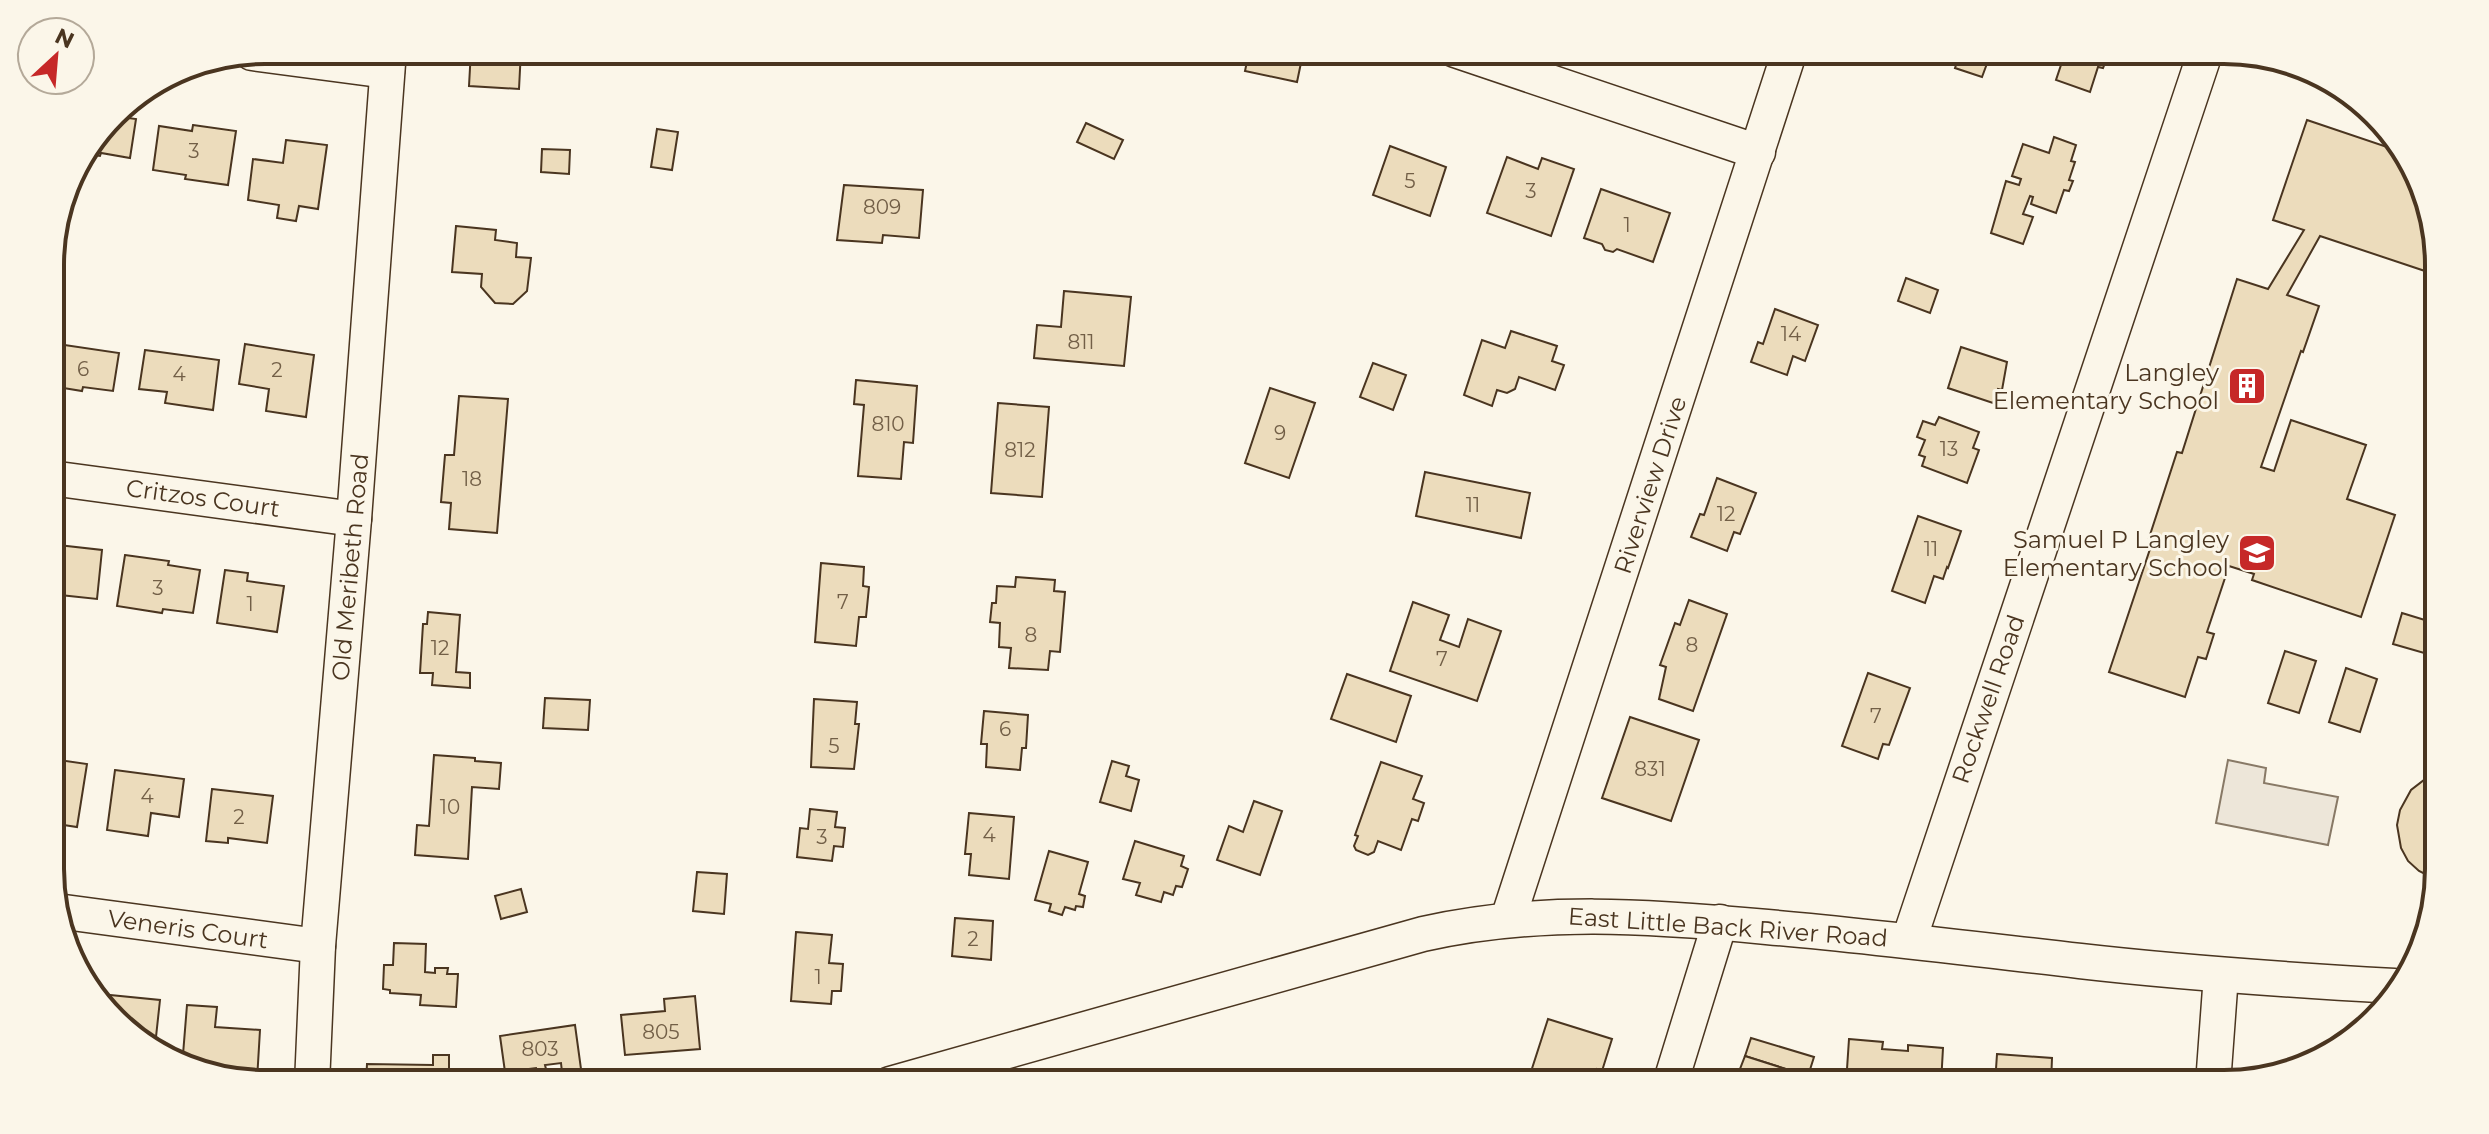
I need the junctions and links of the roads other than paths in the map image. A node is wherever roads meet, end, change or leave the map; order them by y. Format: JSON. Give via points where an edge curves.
{"nodes":[{"id":1,"x":388,"y":64,"type":"edge"},
{"id":2,"x":1497,"y":64,"type":"edge"},
{"id":3,"x":1786,"y":64,"type":"edge"},
{"id":4,"x":2201,"y":64,"type":"edge"},
{"id":5,"x":1758,"y":152,"type":"junction"},
{"id":6,"x":64,"y":480,"type":"edge"},
{"id":7,"x":354,"y":519,"type":"junction"},
{"id":8,"x":69,"y":913,"type":"edge"},
{"id":9,"x":1508,"y":919,"type":"junction"},
{"id":10,"x":1720,"y":922,"type":"junction"},
{"id":11,"x":1909,"y":940,"type":"junction"},
{"id":12,"x":318,"y":946,"type":"junction"},
{"id":13,"x":2221,"y":975,"type":"junction"},
{"id":14,"x":2387,"y":986,"type":"edge"},
{"id":15,"x":313,"y":1070,"type":"edge"},
{"id":16,"x":940,"y":1070,"type":"edge"},
{"id":17,"x":1674,"y":1070,"type":"edge"},
{"id":18,"x":2214,"y":1070,"type":"edge"}],
"edges":[{"from":1,"to":7,"type":"street","name":"Old Meribeth Road"},
{"from":2,"to":5,"type":"street"},
{"from":3,"to":5,"type":"street","name":"Riverview Drive"},
{"from":4,"to":11,"type":"street","name":"Rockwell Road"},
{"from":5,"to":9,"type":"street","name":"Riverview Drive"},
{"from":6,"to":7,"type":"street","name":"Critzos Court"},
{"from":7,"to":12,"type":"street","name":"Old Meribeth Road"},
{"from":8,"to":12,"type":"street","name":"Veneris Court"},
{"from":9,"to":10,"type":"street","name":"East Little Back River Road","via":[[1546,915]]},
{"from":9,"to":16,"type":"street","name":"East Little Back River Road","via":[[1423,934]]},
{"from":10,"to":11,"type":"street","name":"East Little Back River Road"},
{"from":10,"to":17,"type":"street"},
{"from":11,"to":13,"type":"street","name":"East Little Back River Road"},
{"from":12,"to":15,"type":"street","name":"Old Meribeth Road"},
{"from":13,"to":14,"type":"street","name":"East Little Back River Road"},
{"from":13,"to":18,"type":"street"}]}
